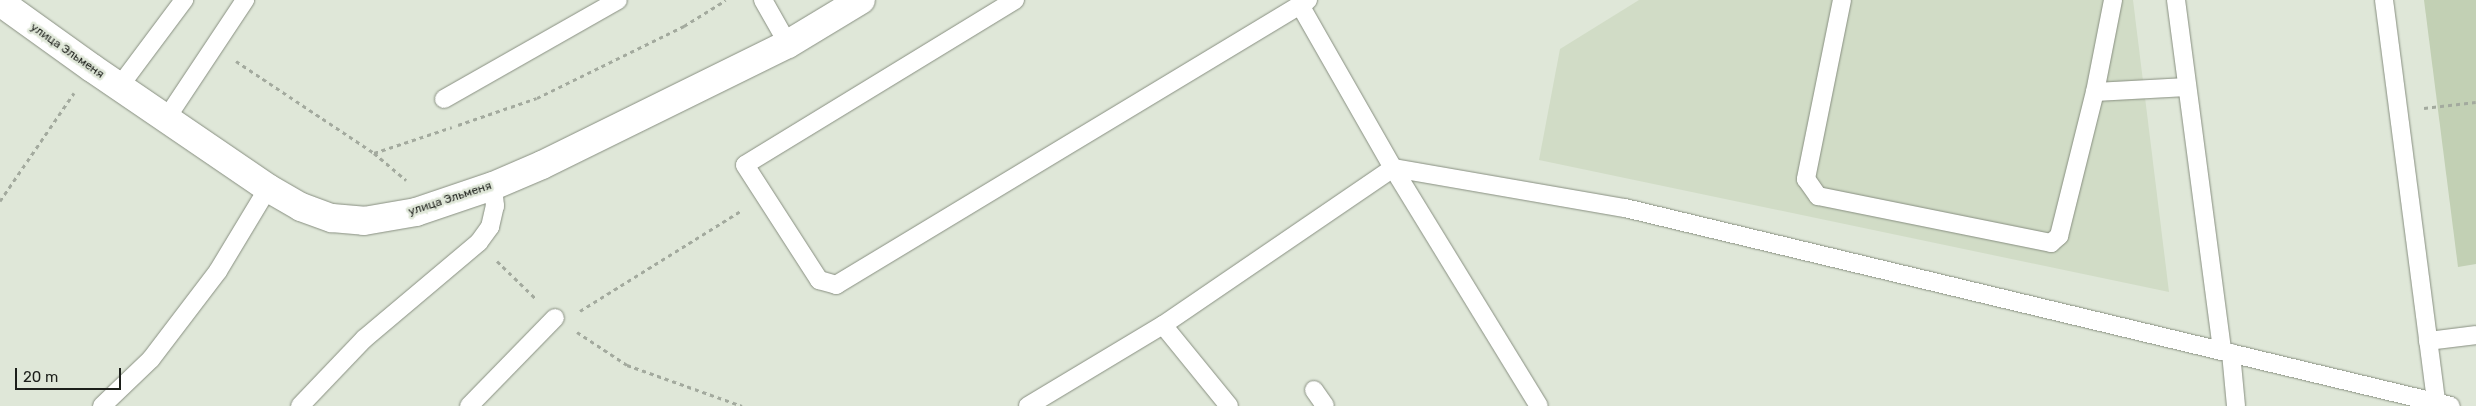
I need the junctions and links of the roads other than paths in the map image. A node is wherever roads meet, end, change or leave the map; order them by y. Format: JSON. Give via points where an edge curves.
{"nodes":[{"id":1,"x":184,"y":0,"type":"edge"},
{"id":2,"x":245,"y":0,"type":"edge"},
{"id":3,"x":618,"y":0,"type":"edge"},
{"id":4,"x":763,"y":0,"type":"edge"},
{"id":5,"x":861,"y":0,"type":"edge"},
{"id":6,"x":1015,"y":0,"type":"edge"},
{"id":7,"x":1842,"y":0,"type":"edge"},
{"id":8,"x":2113,"y":0,"type":"edge"},
{"id":9,"x":2176,"y":0,"type":"edge"},
{"id":10,"x":2384,"y":0,"type":"edge"},
{"id":11,"x":0,"y":2,"type":"edge"},
{"id":12,"x":1304,"y":3,"type":"edge"},
{"id":13,"x":788,"y":44,"type":"junction"},
{"id":14,"x":119,"y":87,"type":"junction"},
{"id":15,"x":2188,"y":87,"type":"junction"},
{"id":16,"x":2095,"y":92,"type":"junction"},
{"id":17,"x":444,"y":99,"type":"dead end"},
{"id":18,"x":166,"y":119,"type":"junction"},
{"id":19,"x":1393,"y":168,"type":"junction"},
{"id":20,"x":493,"y":186,"type":"junction"},
{"id":21,"x":268,"y":188,"type":"junction"},
{"id":22,"x":555,"y":318,"type":"road end"},
{"id":23,"x":1163,"y":325,"type":"junction"},
{"id":24,"x":2476,"y":335,"type":"edge"},
{"id":25,"x":2428,"y":341,"type":"junction"},
{"id":26,"x":2226,"y":352,"type":"junction"},
{"id":27,"x":1314,"y":390,"type":"dead end"},
{"id":28,"x":2444,"y":404,"type":"edge"},
{"id":29,"x":102,"y":406,"type":"edge"},
{"id":30,"x":300,"y":406,"type":"edge"},
{"id":31,"x":470,"y":406,"type":"edge"},
{"id":32,"x":1028,"y":406,"type":"edge"},
{"id":33,"x":1228,"y":406,"type":"edge"},
{"id":34,"x":1324,"y":406,"type":"edge"},
{"id":35,"x":1539,"y":406,"type":"edge"},
{"id":36,"x":2236,"y":406,"type":"edge"}],
"edges":[{"from":1,"to":14,"type":"lane"},
{"from":2,"to":18,"type":"lane"},
{"from":3,"to":17,"type":"lane"},
{"from":4,"to":13,"type":"lane"},
{"from":5,"to":13,"type":"street","name":"улица Эльменя"},
{"from":6,"to":12,"type":"lane","via":[[745,165],[819,280],[836,285]]},
{"from":7,"to":16,"type":"lane","via":[[1806,179],[1818,196],[2051,243],[2059,236]]},
{"from":8,"to":16,"type":"lane"},
{"from":9,"to":15,"type":"lane"},
{"from":10,"to":25,"type":"lane"},
{"from":11,"to":14,"type":"street","name":"улица Эльменя"},
{"from":12,"to":19,"type":"lane"},
{"from":13,"to":20,"type":"street","name":"улица Эльменя"},
{"from":14,"to":18,"type":"street","name":"улица Эльменя"},
{"from":15,"to":16,"type":"lane"},
{"from":15,"to":26,"type":"lane"},
{"from":18,"to":21,"type":"street","name":"улица Эльменя"},
{"from":19,"to":23,"type":"lane"},
{"from":19,"to":26,"type":"lane","via":[[1626,208]]},
{"from":19,"to":35,"type":"lane"},
{"from":20,"to":21,"type":"street","name":"улица Эльменя","via":[[416,212],[364,221],[332,218],[301,208]]},
{"from":20,"to":30,"type":"lane","via":[[495,206],[490,227],[479,242],[364,339]]},
{"from":21,"to":29,"type":"lane","via":[[218,271],[151,359]]},
{"from":22,"to":31,"type":"lane"},
{"from":23,"to":32,"type":"lane"},
{"from":23,"to":33,"type":"lane"},
{"from":24,"to":25,"type":"lane"},
{"from":25,"to":28,"type":"lane"},
{"from":26,"to":28,"type":"lane"},
{"from":26,"to":36,"type":"lane"},
{"from":27,"to":34,"type":"lane"}]}
